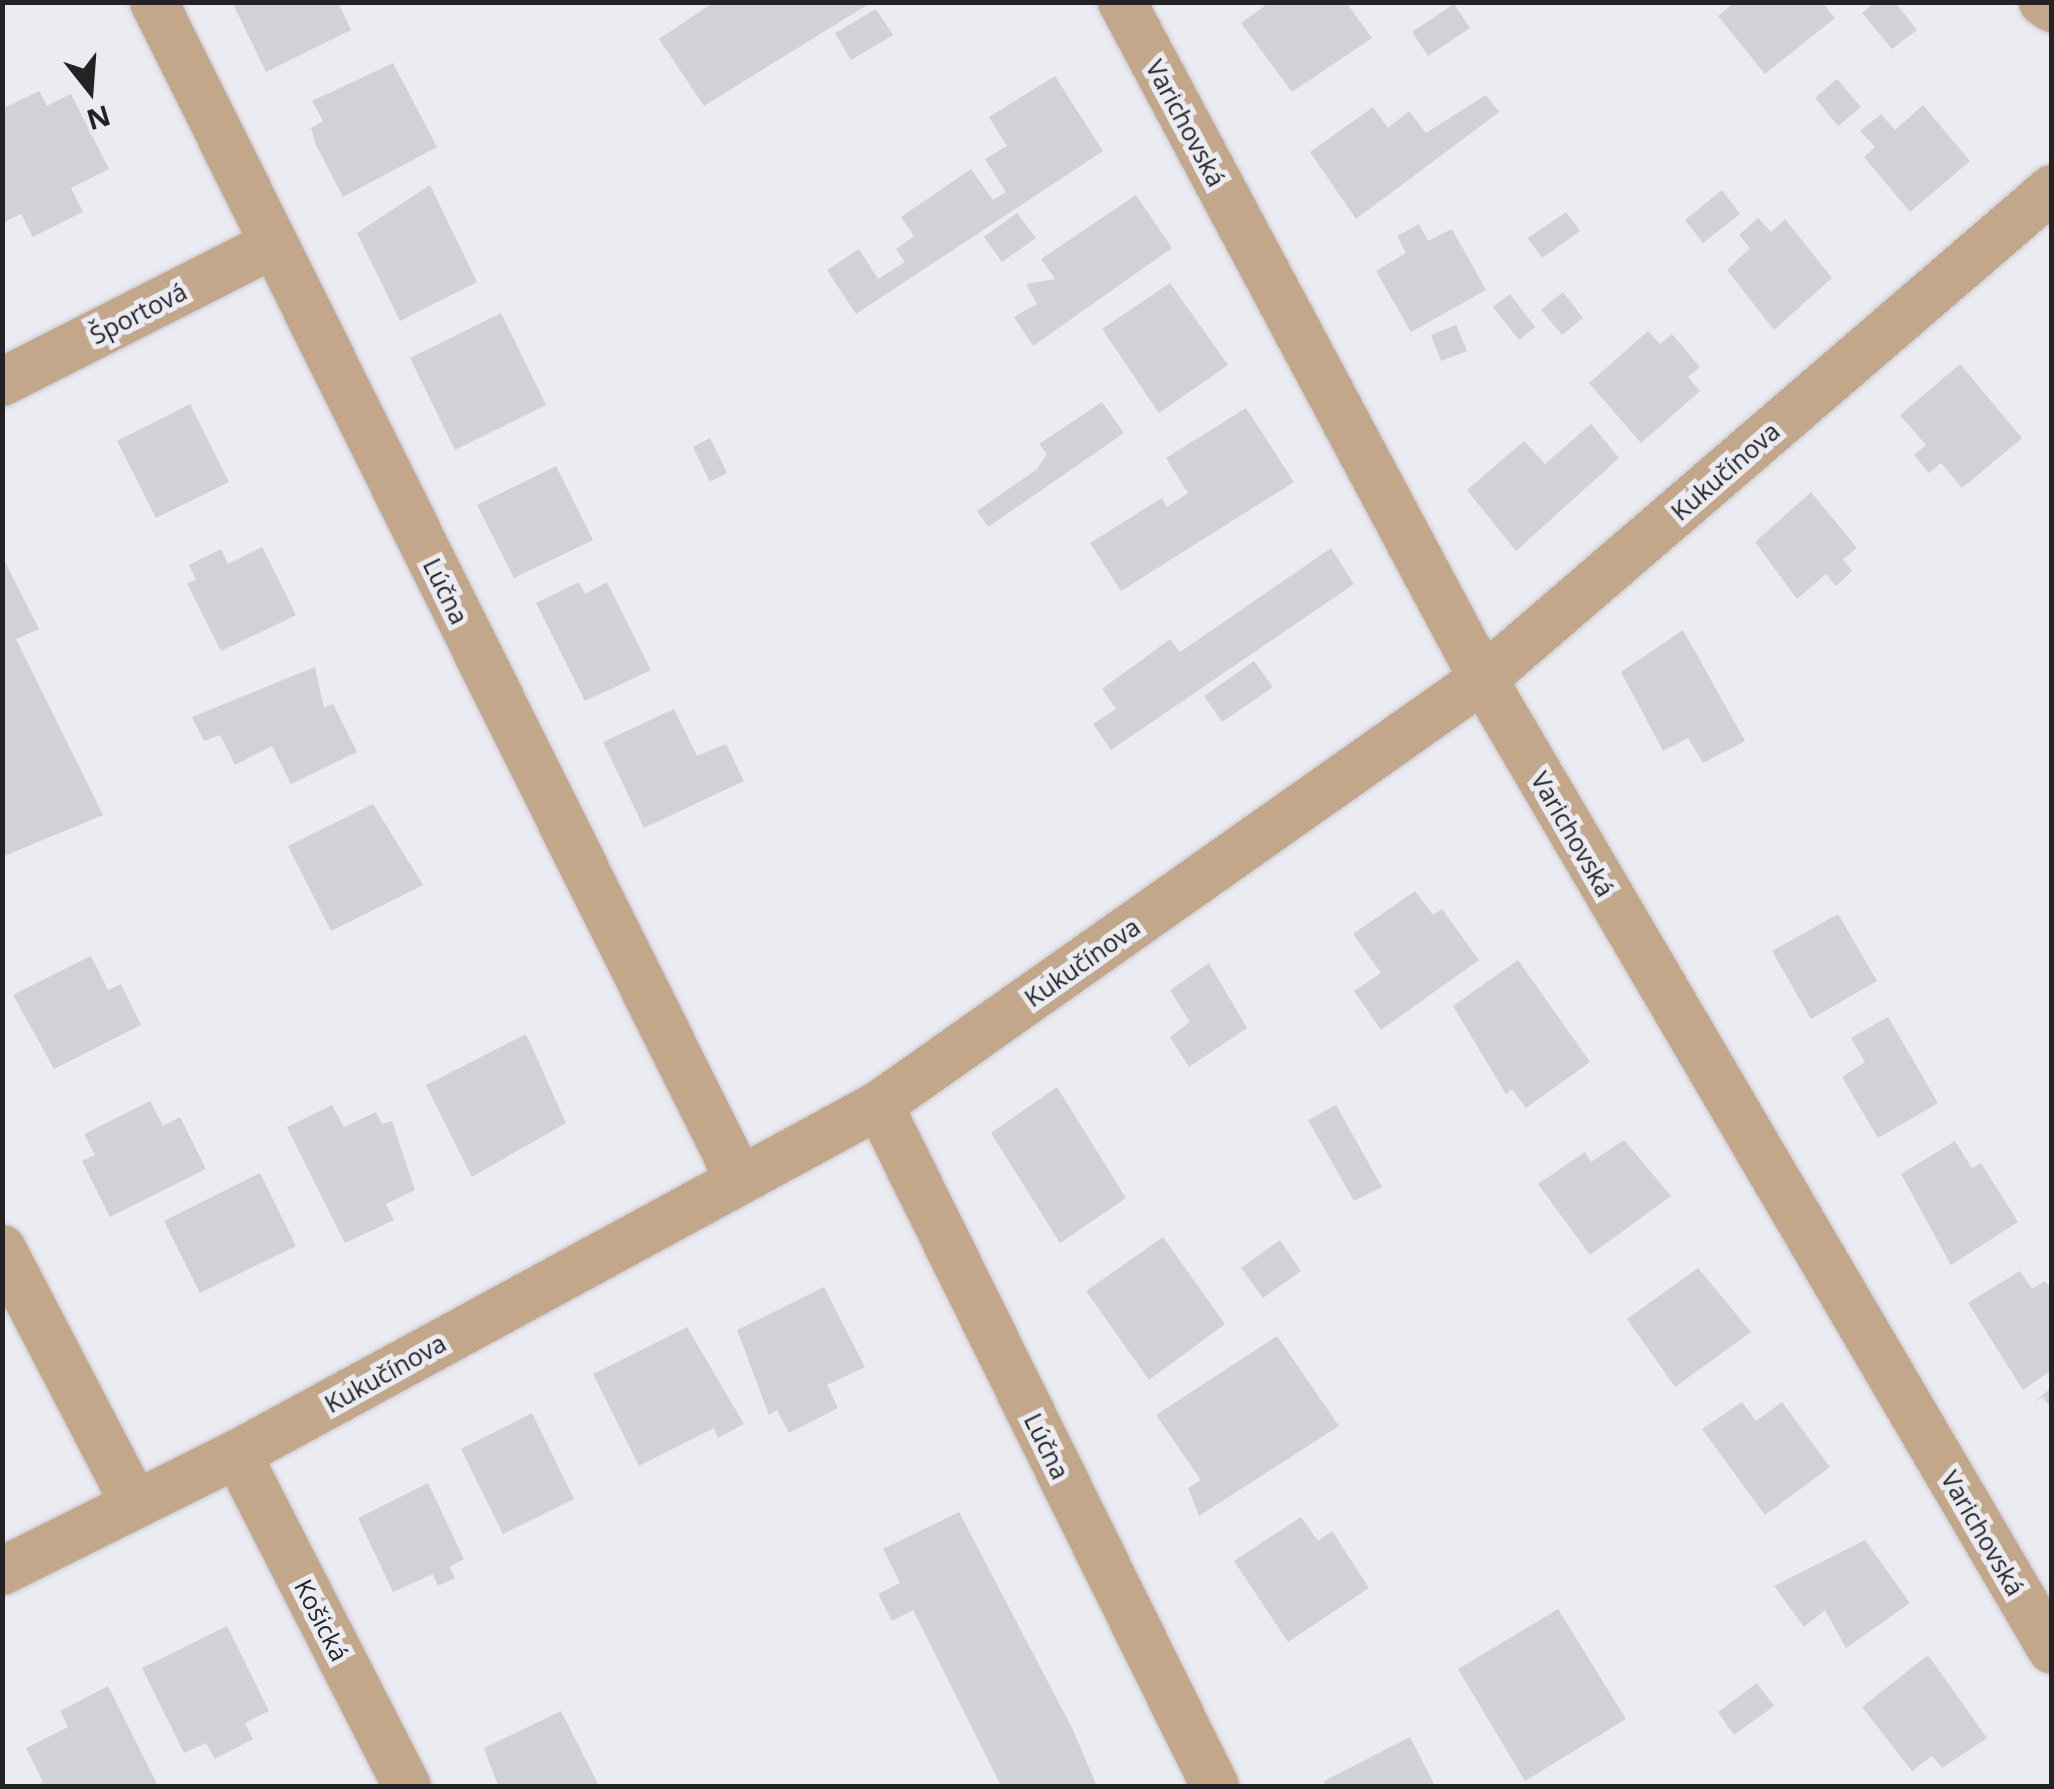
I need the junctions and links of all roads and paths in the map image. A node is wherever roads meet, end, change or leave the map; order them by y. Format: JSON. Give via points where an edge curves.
{"nodes":[{"id":1,"x":154,"y":2,"type":"edge"},
{"id":2,"x":1122,"y":2,"type":"edge"},
{"id":3,"x":2043,"y":2,"type":"edge"},
{"id":4,"x":2052,"y":8,"type":"edge"},
{"id":5,"x":2052,"y":190,"type":"edge"},
{"id":6,"x":274,"y":244,"type":"junction"},
{"id":7,"x":2,"y":382,"type":"edge"},
{"id":8,"x":1483,"y":679,"type":"junction"},
{"id":9,"x":879,"y":1105,"type":"junction"},
{"id":10,"x":739,"y":1180,"type":"junction"},
{"id":11,"x":2,"y":1249,"type":"edge"},
{"id":12,"x":238,"y":1454,"type":"junction"},
{"id":13,"x":133,"y":1502,"type":"junction"},
{"id":14,"x":2,"y":1570,"type":"edge"},
{"id":15,"x":2052,"y":1650,"type":"edge"},
{"id":16,"x":407,"y":1786,"type":"edge"},
{"id":17,"x":1215,"y":1786,"type":"edge"}],
"edges":[{"from":1,"to":6,"type":"street","name":"Lúčna"},
{"from":2,"to":8,"type":"street","name":"Varichovská"},
{"from":3,"to":4,"type":"street"},
{"from":5,"to":8,"type":"street","name":"Kukučínova"},
{"from":6,"to":7,"type":"street","name":"Športová"},
{"from":6,"to":10,"type":"street","name":"Lúčna"},
{"from":8,"to":9,"type":"street","name":"Kukučínova"},
{"from":8,"to":15,"type":"street","name":"Varichovská"},
{"from":9,"to":10,"type":"street","name":"Kukučínova"},
{"from":9,"to":17,"type":"street","name":"Lúčna"},
{"from":10,"to":12,"type":"street","name":"Kukučínova"},
{"from":11,"to":13,"type":"street"},
{"from":12,"to":13,"type":"street","name":"Kukučínova"},
{"from":12,"to":16,"type":"street","name":"Košická"},
{"from":13,"to":14,"type":"street","name":"Kukučínova"}]}
